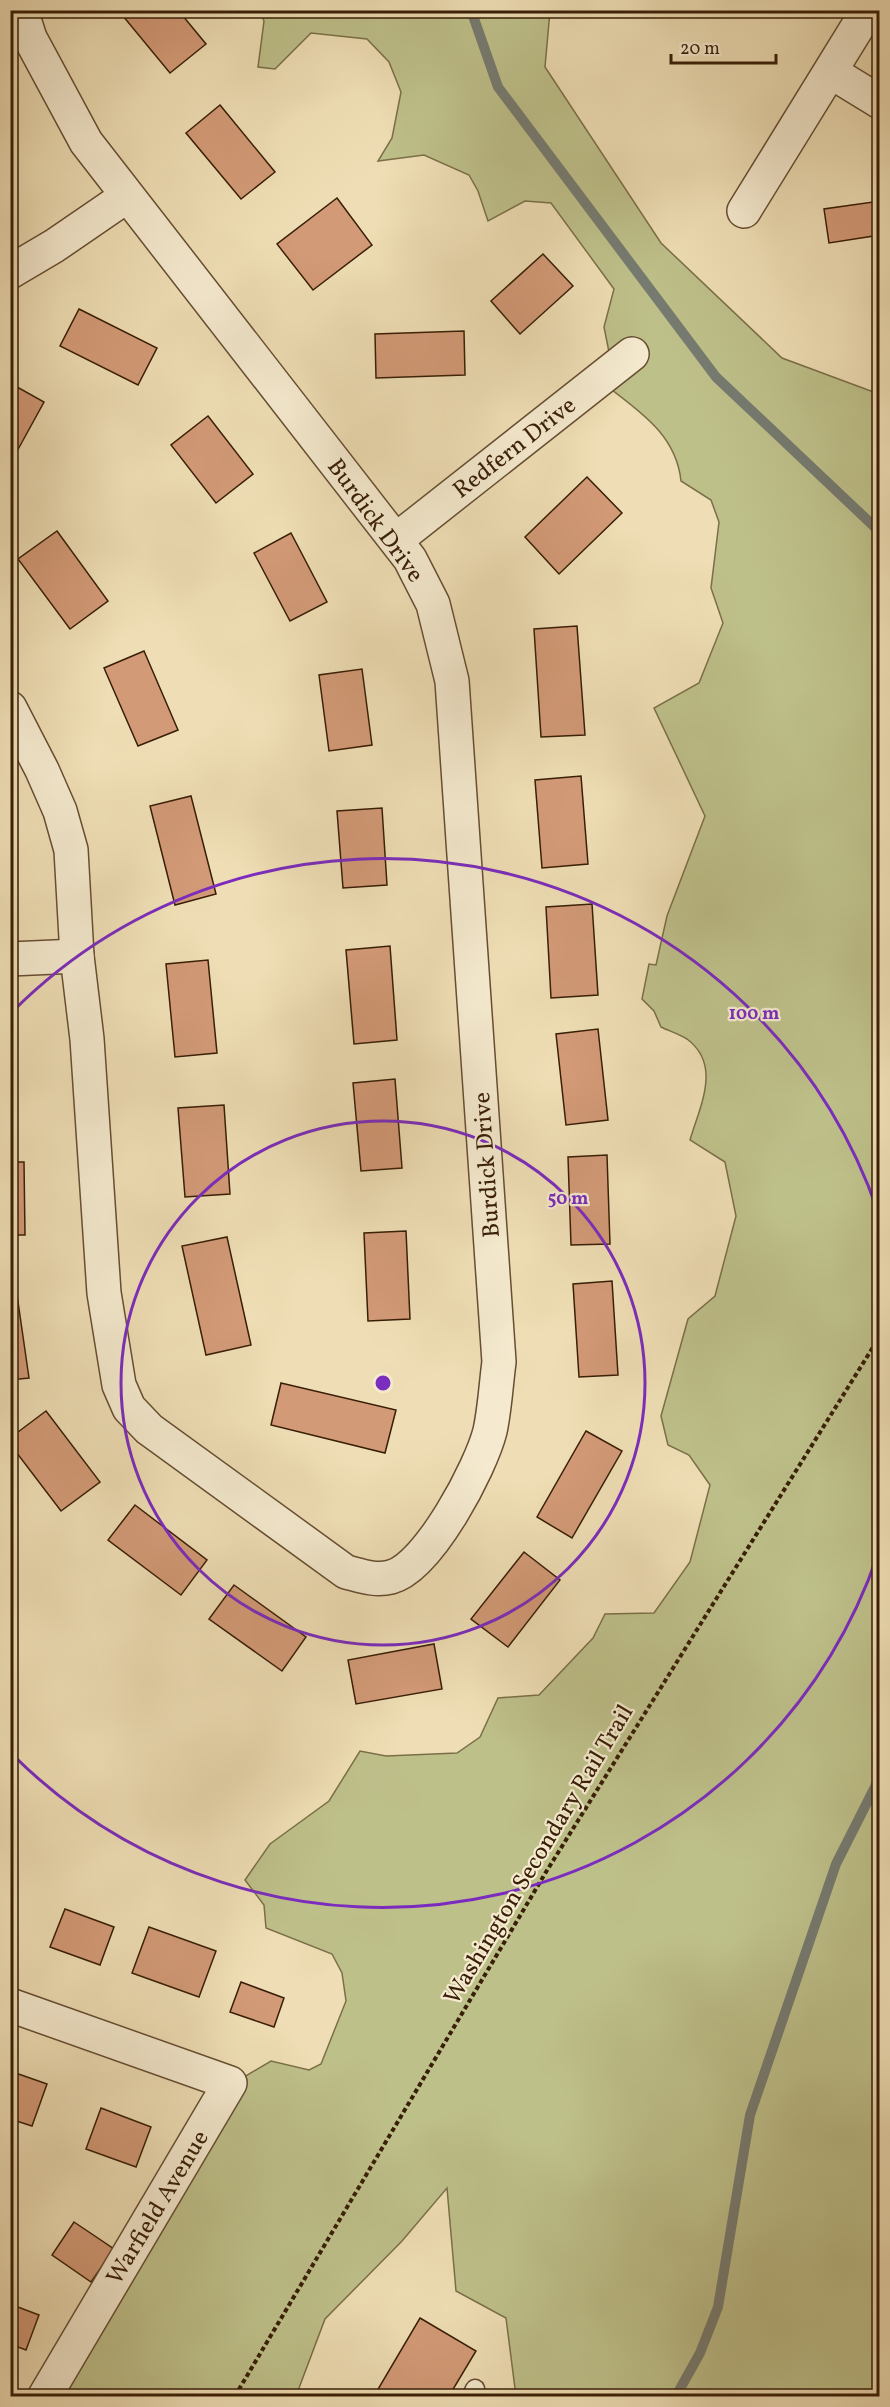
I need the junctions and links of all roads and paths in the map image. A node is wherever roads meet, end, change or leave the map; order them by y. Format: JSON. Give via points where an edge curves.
{"nodes":[{"id":1,"x":21,"y":10,"type":"edge"},
{"id":2,"x":868,"y":10,"type":"edge"},
{"id":3,"x":831,"y":72,"type":"junction"},
{"id":4,"x":879,"y":102,"type":"edge"},
{"id":5,"x":127,"y":196,"type":"junction"},
{"id":6,"x":744,"y":211,"type":"dead end"},
{"id":7,"x":10,"y":272,"type":"edge"},
{"id":8,"x":632,"y":354,"type":"dead end"},
{"id":9,"x":396,"y":540,"type":"junction"},
{"id":10,"x":10,"y":708,"type":"edge"},
{"id":11,"x":77,"y":956,"type":"junction"},
{"id":12,"x":10,"y":959,"type":"edge"},
{"id":13,"x":879,"y":1336,"type":"edge"},
{"id":14,"x":10,"y":2006,"type":"edge"},
{"id":15,"x":45,"y":2397,"type":"edge"},
{"id":16,"x":235,"y":2397,"type":"edge"}],
"edges":[{"from":1,"to":5,"type":"street","name":"Burdick Drive","via":[[30,38],[86,142]]},
{"from":2,"to":3,"type":"street"},
{"from":3,"to":4,"type":"street"},
{"from":3,"to":6,"type":"street"},
{"from":5,"to":7,"type":"street"},
{"from":5,"to":9,"type":"street","name":"Burdick Drive"},
{"from":8,"to":9,"type":"street","name":"Redfern Drive"},
{"from":9,"to":11,"type":"street","name":"Burdick Drive","via":[[433,604],[452,681],[499,1362],[490,1431],[479,1462],[441,1532],[416,1563],[394,1576],[375,1579],[346,1572],[149,1429],[129,1408],[119,1385],[104,1293],[87,1039]]},
{"from":10,"to":11,"type":"street","name":"Burdick Drive","via":[[55,801],[71,850]]},
{"from":11,"to":12,"type":"street"},
{"from":13,"to":16,"type":"path","name":"Washington Secondary Rail Trail","via":[[546,1872]]},
{"from":14,"to":15,"type":"street","name":"Warfield Avenue","via":[[230,2083]]}]}
